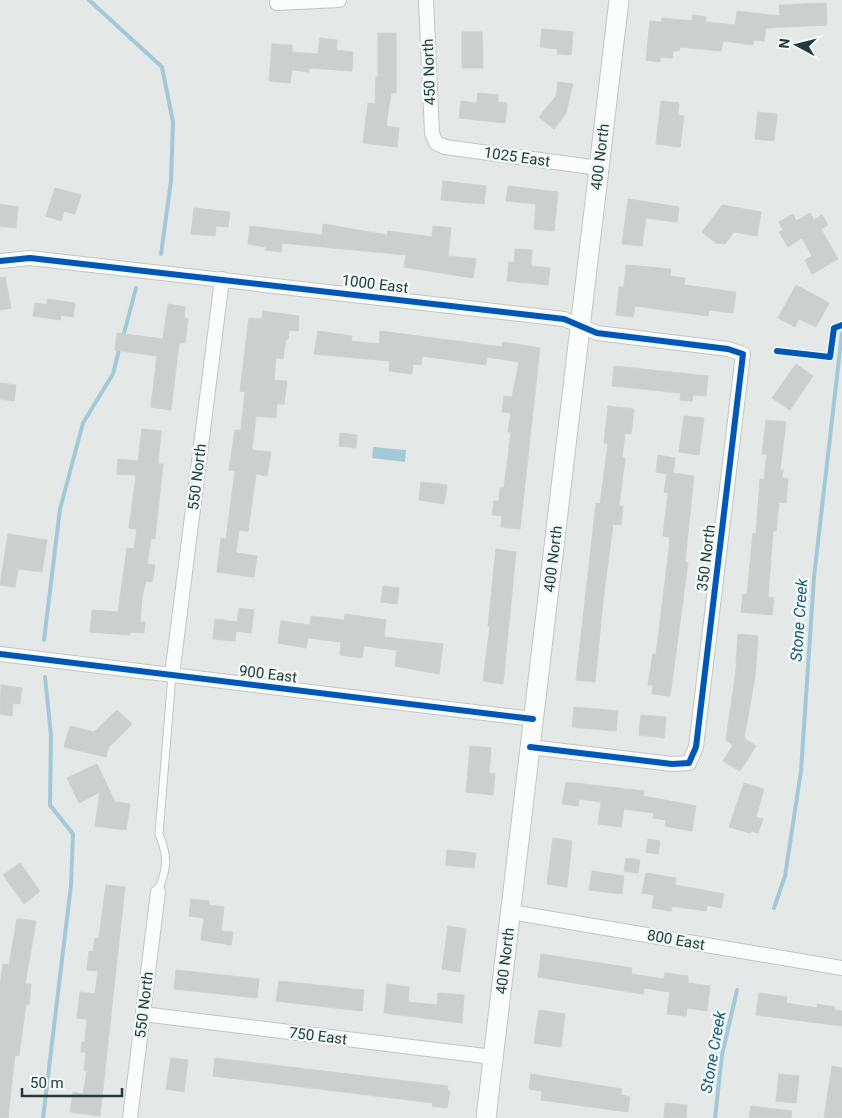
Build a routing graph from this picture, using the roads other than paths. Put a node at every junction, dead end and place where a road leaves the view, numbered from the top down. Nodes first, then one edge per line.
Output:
1 (339, 0) edge
2 (426, 0) edge
3 (618, 0) edge
4 (277, 3) dead end
5 (436, 143) joint
6 (599, 168) junction
7 (0, 261) edge
8 (222, 279) junction
9 (580, 326) junction
10 (743, 354) joint
11 (0, 654) edge
12 (172, 675) junction
13 (533, 719) junction
14 (530, 747) junction
15 (158, 892) joint
16 (511, 912) junction
17 (842, 968) edge
18 (143, 1014) junction
19 (493, 1057) junction
20 (130, 1118) edge
21 (486, 1118) edge

1 - 4 street
2 - 5 street, 450 North
3 - 6 main road, 400 North
5 - 6 street, 1025 East
6 - 9 main road, 400 North
7 - 8 street, 1000 East
8 - 9 street, 1000 East
8 - 12 street, 550 North
9 - 10 street, 1000 East
9 - 13 main road, 400 North
10 - 14 street, 350 North
11 - 12 street, 900 East
12 - 13 street, 900 East
12 - 15 lane
13 - 14 main road, 400 North
14 - 16 main road, 400 North
15 - 18 street, 550 North
16 - 17 street, 800 East
16 - 19 main road, 400 North
18 - 19 street, 750 East
18 - 20 street, 550 North
19 - 21 main road, 400 North

